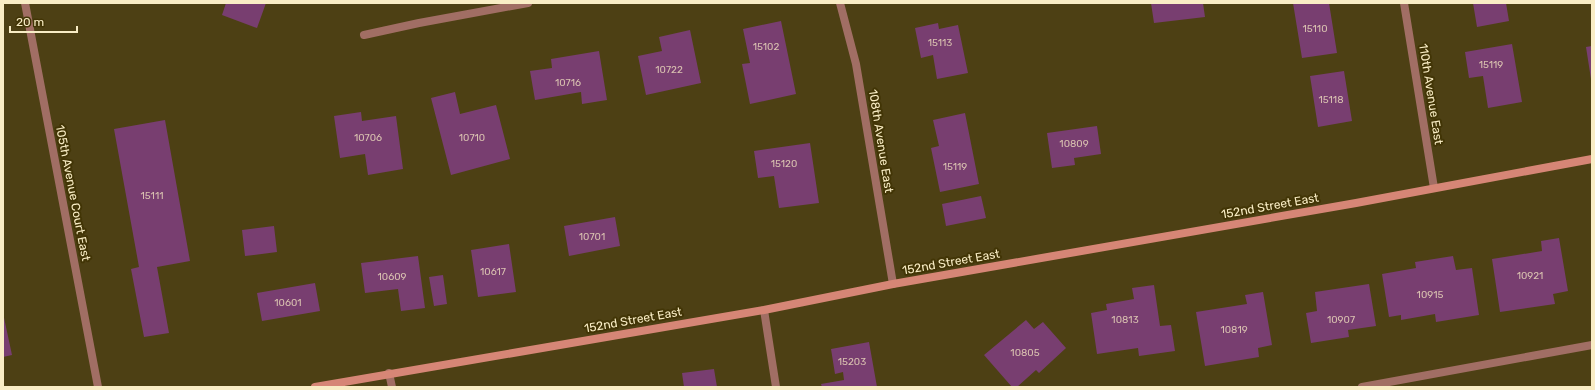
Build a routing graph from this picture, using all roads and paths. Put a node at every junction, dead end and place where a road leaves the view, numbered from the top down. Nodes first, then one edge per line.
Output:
1 (25, 3) edge
2 (528, 3) edge
3 (840, 3) edge
4 (1404, 3) edge
5 (364, 35) dead end
6 (1592, 159) edge
7 (1434, 188) junction
8 (893, 284) junction
9 (764, 310) junction
10 (1592, 345) edge
11 (389, 373) junction
12 (98, 387) edge
13 (315, 387) edge
14 (392, 387) edge
15 (776, 387) edge
16 (1362, 387) edge

1 - 12 street, 105th Avenue Court East
2 - 5 street
3 - 8 street, 108th Avenue East
4 - 7 street, 110th Avenue East
6 - 7 main road, 152nd Street East
7 - 8 main road, 152nd Street East
8 - 9 main road, 152nd Street East
9 - 11 main road, 152nd Street East
9 - 15 street
10 - 16 street
11 - 13 main road, 152nd Street East
11 - 14 street

